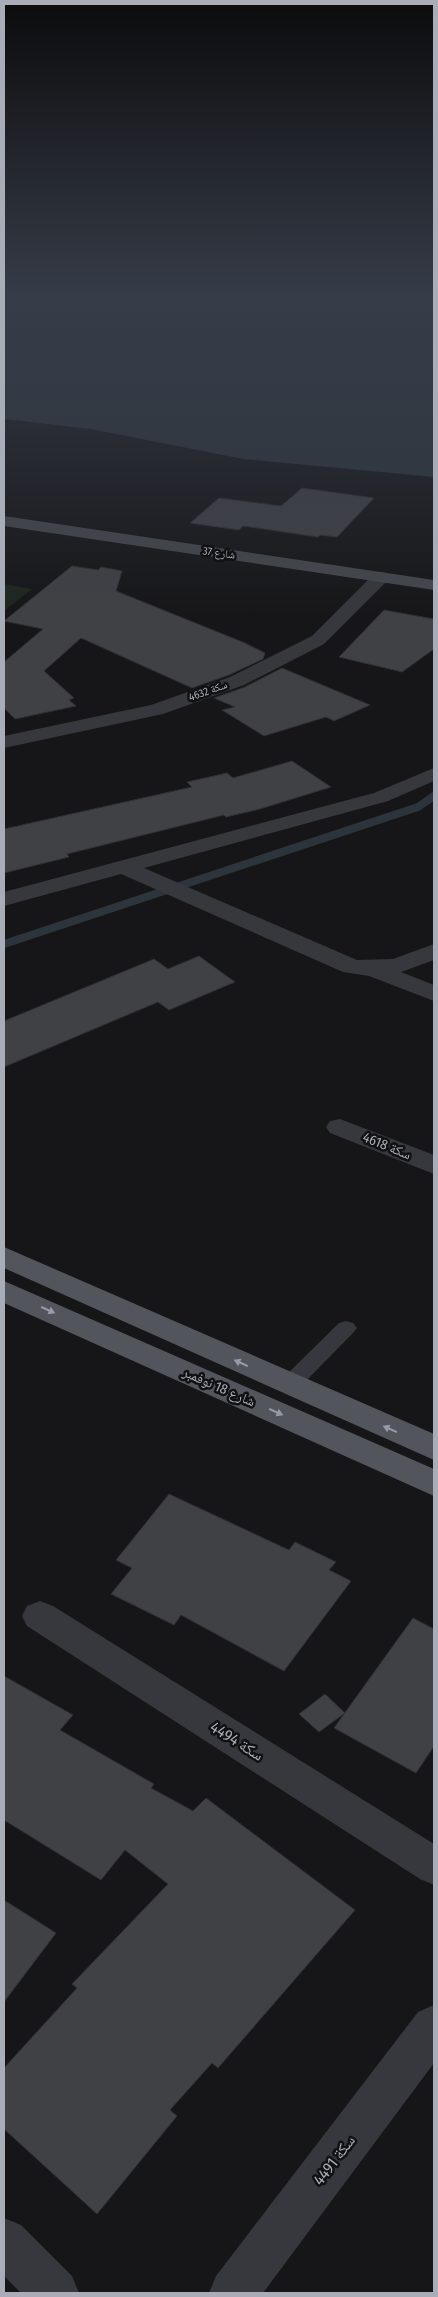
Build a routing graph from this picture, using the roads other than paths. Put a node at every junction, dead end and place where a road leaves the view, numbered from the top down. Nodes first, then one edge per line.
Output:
1 (4, 521) edge
2 (381, 577) junction
3 (434, 585) edge
4 (4, 742) edge
5 (434, 774) edge
6 (125, 868) junction
7 (4, 899) edge
8 (434, 951) edge
9 (376, 970) junction
10 (434, 994) edge
11 (340, 1127) dead end
12 (434, 1165) edge
13 (4, 1257) edge
14 (4, 1290) edge
15 (346, 1328) dead end
16 (290, 1384) junction
17 (430, 1440) edge
18 (434, 1483) edge
19 (40, 1616) dead end
20 (434, 1866) edge
21 (434, 2027) edge
22 (4, 2242) edge
23 (55, 2293) edge
24 (233, 2293) edge

1 - 2 street, شارع 37
2 - 3 street, شارع 37
2 - 4 street, سكة 4632
5 - 6 street
6 - 7 street
6 - 9 street
8 - 9 street
9 - 10 street
11 - 12 street, سكة 4618
16 -> 13 main road
14 -> 18 main road, شارع 18 نوفمبر
15 - 16 lane
17 -> 16 main road
19 - 20 street, سكة 4494
21 - 24 street, سكة 4491
22 - 23 street

